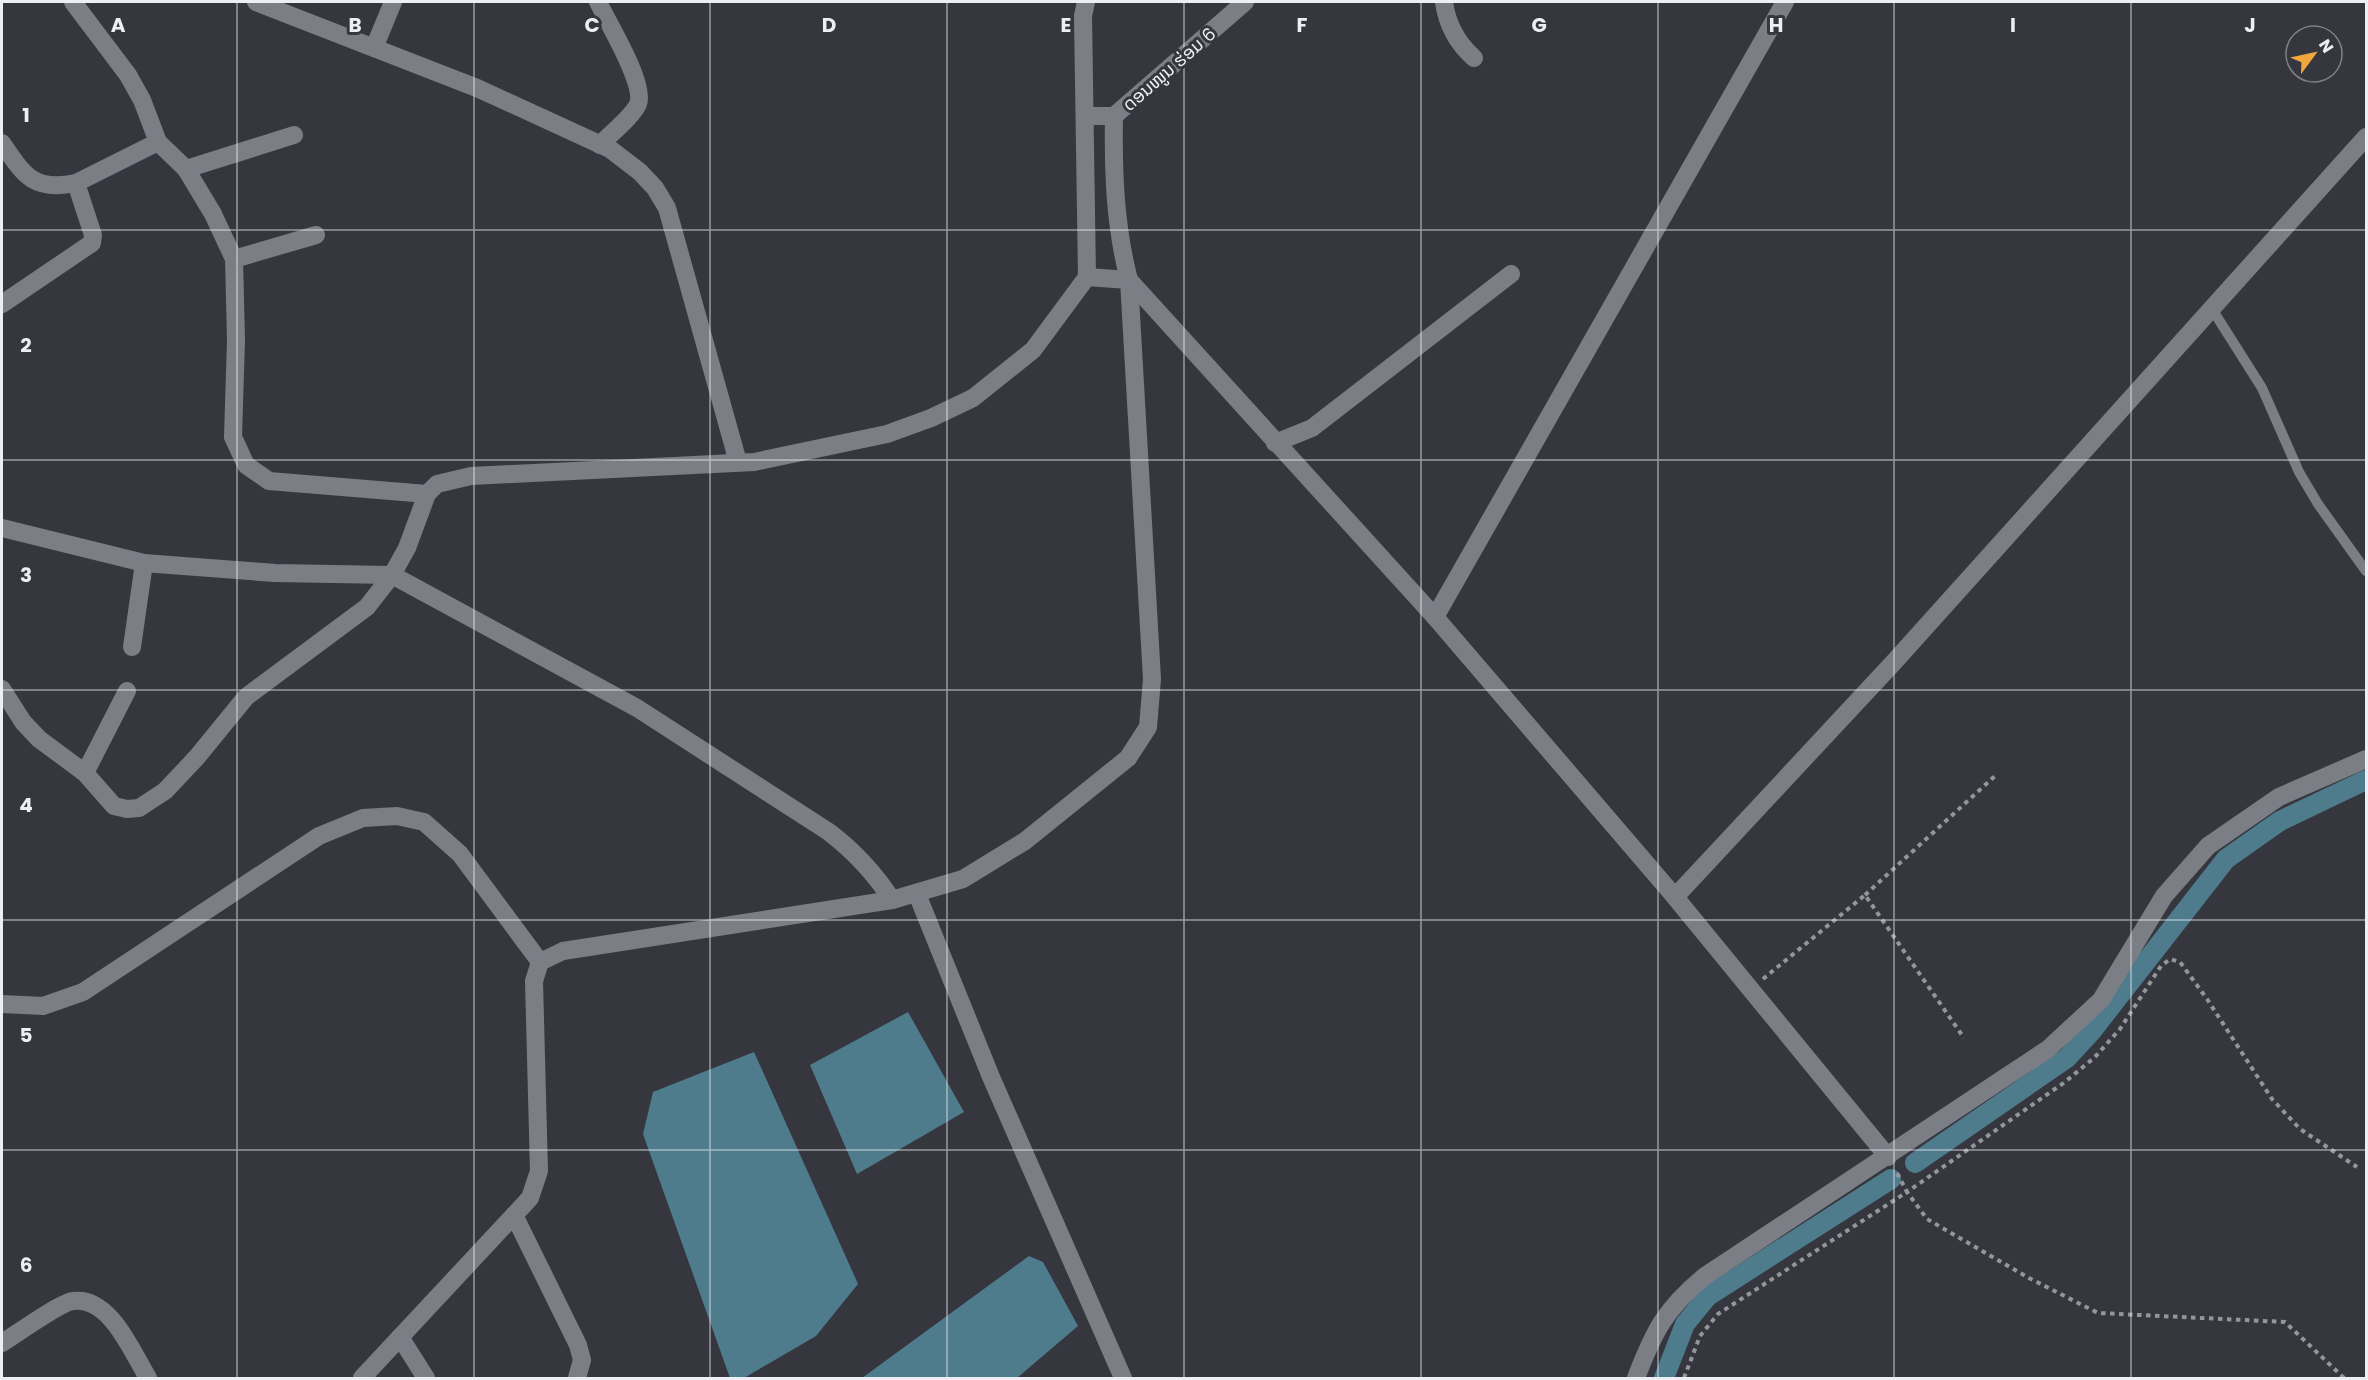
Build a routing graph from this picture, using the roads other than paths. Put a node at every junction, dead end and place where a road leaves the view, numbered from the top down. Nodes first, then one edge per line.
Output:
1 (73, 2) edge
2 (256, 2) edge
3 (393, 2) edge
4 (598, 2) edge
5 (1086, 2) edge
6 (1245, 2) edge
7 (1443, 2) edge
8 (1785, 2) edge
9 (374, 48) junction
10 (1474, 57) dead end
11 (1084, 116) junction
12 (1114, 116) junction
13 (294, 135) dead end
14 (2367, 137) edge
15 (158, 142) junction
16 (2, 143) edge
17 (600, 145) junction
18 (186, 169) junction
19 (76, 183) junction
20 (316, 235) dead end
21 (234, 259) junction
22 (1511, 274) dead end
23 (1087, 277) junction
24 (1129, 280) junction
25 (2, 304) edge
26 (2212, 309) junction
27 (1275, 443) junction
28 (738, 462) junction
29 (427, 494) junction
30 (2, 528) edge
31 (144, 563) junction
32 (2367, 572) edge
33 (392, 575) junction
34 (1435, 617) junction
35 (132, 646) dead end
36 (2, 689) edge
37 (127, 691) dead end
38 (2367, 759) edge
39 (85, 773) junction
40 (917, 894) junction
41 (1675, 897) junction
42 (892, 900) junction
43 (540, 962) junction
44 (2, 1004) edge
45 (1888, 1157) junction
46 (514, 1215) junction
47 (400, 1338) junction
48 (2, 1343) edge
49 (148, 1378) edge
50 (362, 1378) edge
51 (426, 1378) edge
52 (577, 1378) edge
53 (1124, 1378) edge
54 (1636, 1378) edge

1 - 15 street
2 - 9 street
3 - 9 street
4 - 17 street
5 - 11 street
6 - 12 street, ດອນໜູນ ຮ່ອມ 6
7 - 10 street
8 - 34 street
9 - 17 street
11 - 12 street, ດອນໜູນ ຮ່ອມ 6
11 - 23 street
12 - 24 street
13 - 18 street
14 - 26 street
15 - 18 street
15 - 19 street
16 - 19 street
17 - 28 street
18 - 21 street
19 - 25 street
20 - 21 street
21 - 29 street
22 - 27 street
23 - 24 street
23 - 28 street
24 - 27 street
24 - 40 street
26 - 32 lane
26 - 41 street
27 - 34 street
28 - 29 street
29 - 33 street
30 - 31 street
31 - 33 street
31 - 35 street
33 - 39 street
33 - 42 street
34 - 41 street
36 - 39 street
37 - 39 street
38 - 45 street
40 - 42 street
40 - 53 street
41 - 45 street
42 - 43 street
43 - 44 street
43 - 46 street
45 - 54 street
46 - 47 street
46 - 52 street
47 - 50 street
47 - 51 street
48 - 49 street

